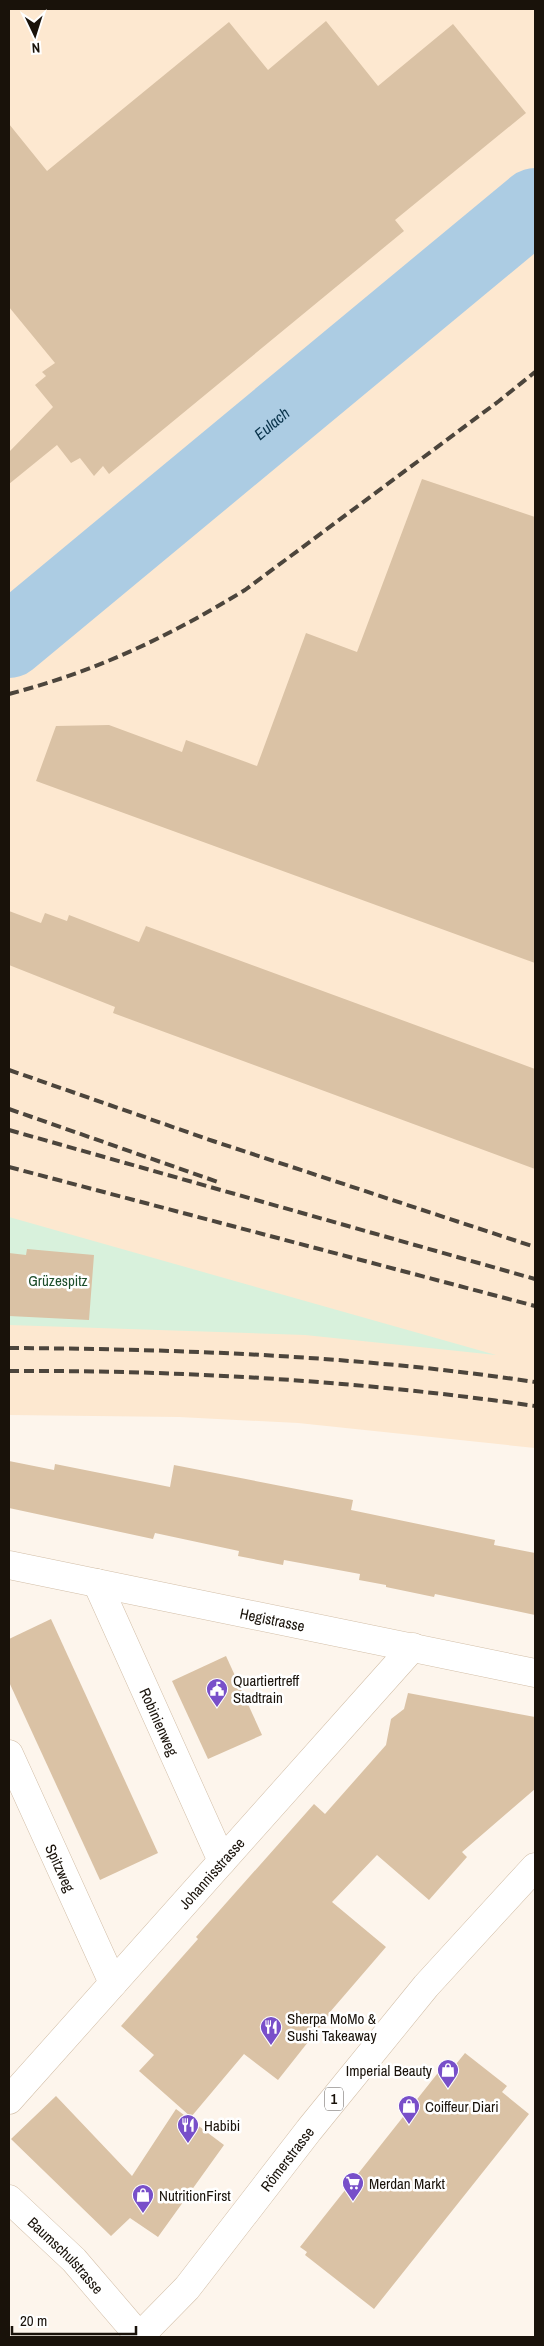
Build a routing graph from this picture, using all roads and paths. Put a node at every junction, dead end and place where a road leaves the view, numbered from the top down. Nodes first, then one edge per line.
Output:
1 (9, 1566) edge
2 (97, 1583) junction
3 (413, 1647) junction
4 (535, 1673) edge
5 (9, 1754) edge
6 (222, 1861) junction
7 (535, 1867) edge
8 (113, 1983) junction
9 (9, 2100) edge
10 (9, 2199) edge
11 (139, 2337) edge

1 - 2 street, Hegistrasse
2 - 3 street, Hegistrasse
2 - 6 street, Robinienweg
3 - 4 street, Hegistrasse
3 - 6 street, Johannisstrasse
5 - 8 street, Spitzweg
6 - 8 street, Johannisstrasse
7 - 11 street, Römerstrasse / 1
8 - 9 street, Johannisstrasse
10 - 11 street, Baumschulstrasse

